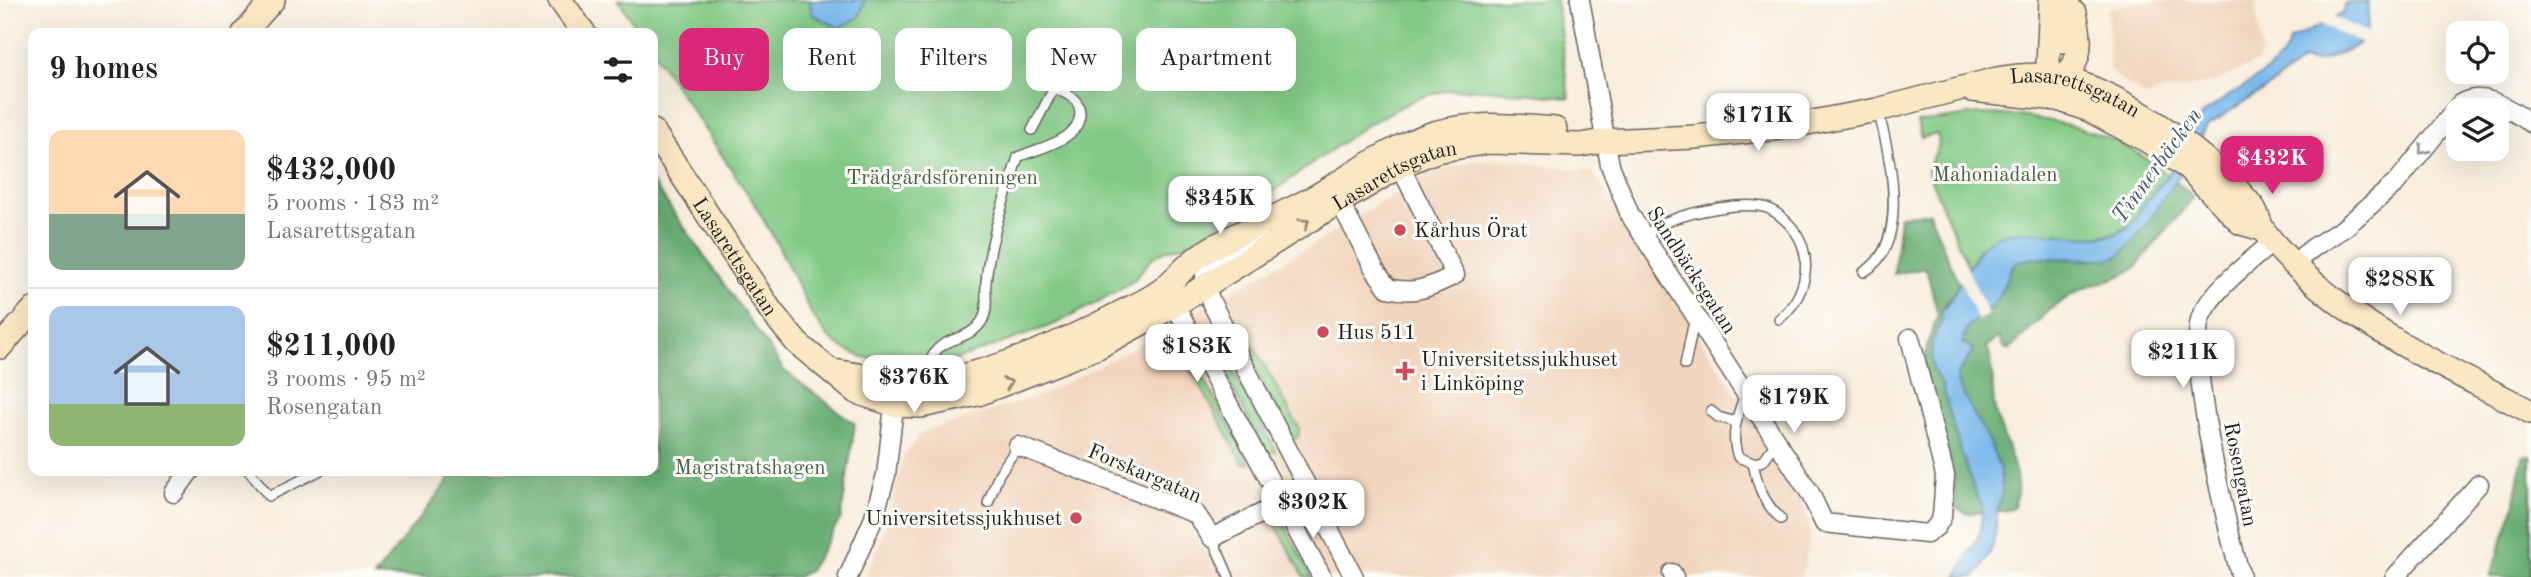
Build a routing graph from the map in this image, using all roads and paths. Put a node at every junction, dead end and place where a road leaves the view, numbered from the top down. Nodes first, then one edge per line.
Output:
1 (273, 0) edge
2 (1580, 0) edge
3 (2051, 0) edge
4 (2070, 0) edge
5 (563, 1) edge
6 (248, 28) edge
7 (581, 28) edge
8 (2057, 85) junction
9 (1877, 110) junction
10 (2531, 123) edge
11 (1032, 130) dead end
12 (658, 139) edge
13 (1605, 142) junction
14 (1400, 166) junction
15 (1336, 194) junction
16 (1290, 211) junction
17 (2268, 235) junction
18 (1644, 236) junction
19 (2294, 262) junction
20 (1864, 272) dead end
21 (1206, 286) junction
22 (1170, 296) junction
23 (1695, 315) junction
24 (28, 316) edge
25 (1779, 319) dead end
26 (1910, 338) dead end
27 (0, 347) edge
28 (1685, 365) dead end
29 (830, 371) junction
30 (897, 381) junction
31 (929, 381) junction
32 (1745, 395) junction
33 (895, 405) junction
34 (1711, 411) dead end
35 (2531, 412) edge
36 (1736, 422) junction
37 (1776, 443) junction
38 (1018, 446) joint
39 (1753, 463) junction
40 (186, 476) edge
41 (253, 476) edge
42 (309, 476) edge
43 (2479, 484) dead end
44 (174, 493) dead end
45 (988, 503) dead end
46 (1282, 503) junction
47 (1781, 519) dead end
48 (1212, 538) junction
49 (848, 577) edge
50 (1229, 577) edge
51 (1322, 577) edge
52 (1354, 577) edge
53 (2241, 577) edge
54 (2395, 577) edge

1 - 6 main road
2 - 13 street, Sandbäcksgatan
3 - 8 main road
4 - 8 main road
5 - 7 main road
8 - 9 main road, Lasarettsgatan
8 - 17 main road, Lasarettsgatan
9 - 13 main road, Lasarettsgatan
9 - 20 lane
10 -> 19 street
11 - 31 lane
12 - 29 main road, Lasarettsgatan
13 - 14 main road, Lasarettsgatan
13 - 15 main road, Lasarettsgatan
13 - 18 street, Sandbäcksgatan
14 - 15 main road, Lasarettsgatan
14 - 15 street
15 - 16 main road, Lasarettsgatan
21 -> 15 main road, Lasarettsgatan
16 - 21 street, Lasarettsgatan
16 - 22 main road, Lasarettsgatan
17 - 19 main road, Lasarettsgatan
17 - 53 street, Rosengatan
18 - 23 street, Sandbäcksgatan
18 - 25 lane
19 - 35 main road, Lasarettsgatan
21 - 22 main road, Lasarettsgatan
21 - 52 street
22 - 31 main road, Lasarettsgatan
33 -> 22 main road, Lasarettsgatan
22 - 46 street
23 - 28 lane
23 - 32 street, Sandbäcksgatan
24 - 27 main road
26 - 37 street, Sandbäcksgatan
29 - 30 main road, Lasarettsgatan
29 - 33 main road, Lasarettsgatan
30 - 31 main road, Lasarettsgatan
30 - 33 street
32 - 36 lane
32 - 37 street, Sandbäcksgatan
33 - 49 street
34 - 36 lane
36 - 39 lane
37 - 39 lane
38 - 45 lane
38 - 48 street, Forskargatan
39 - 47 lane
40 - 44 street
41 - 42 lane
43 - 54 street
46 - 48 street
46 - 51 street
48 - 50 lane

